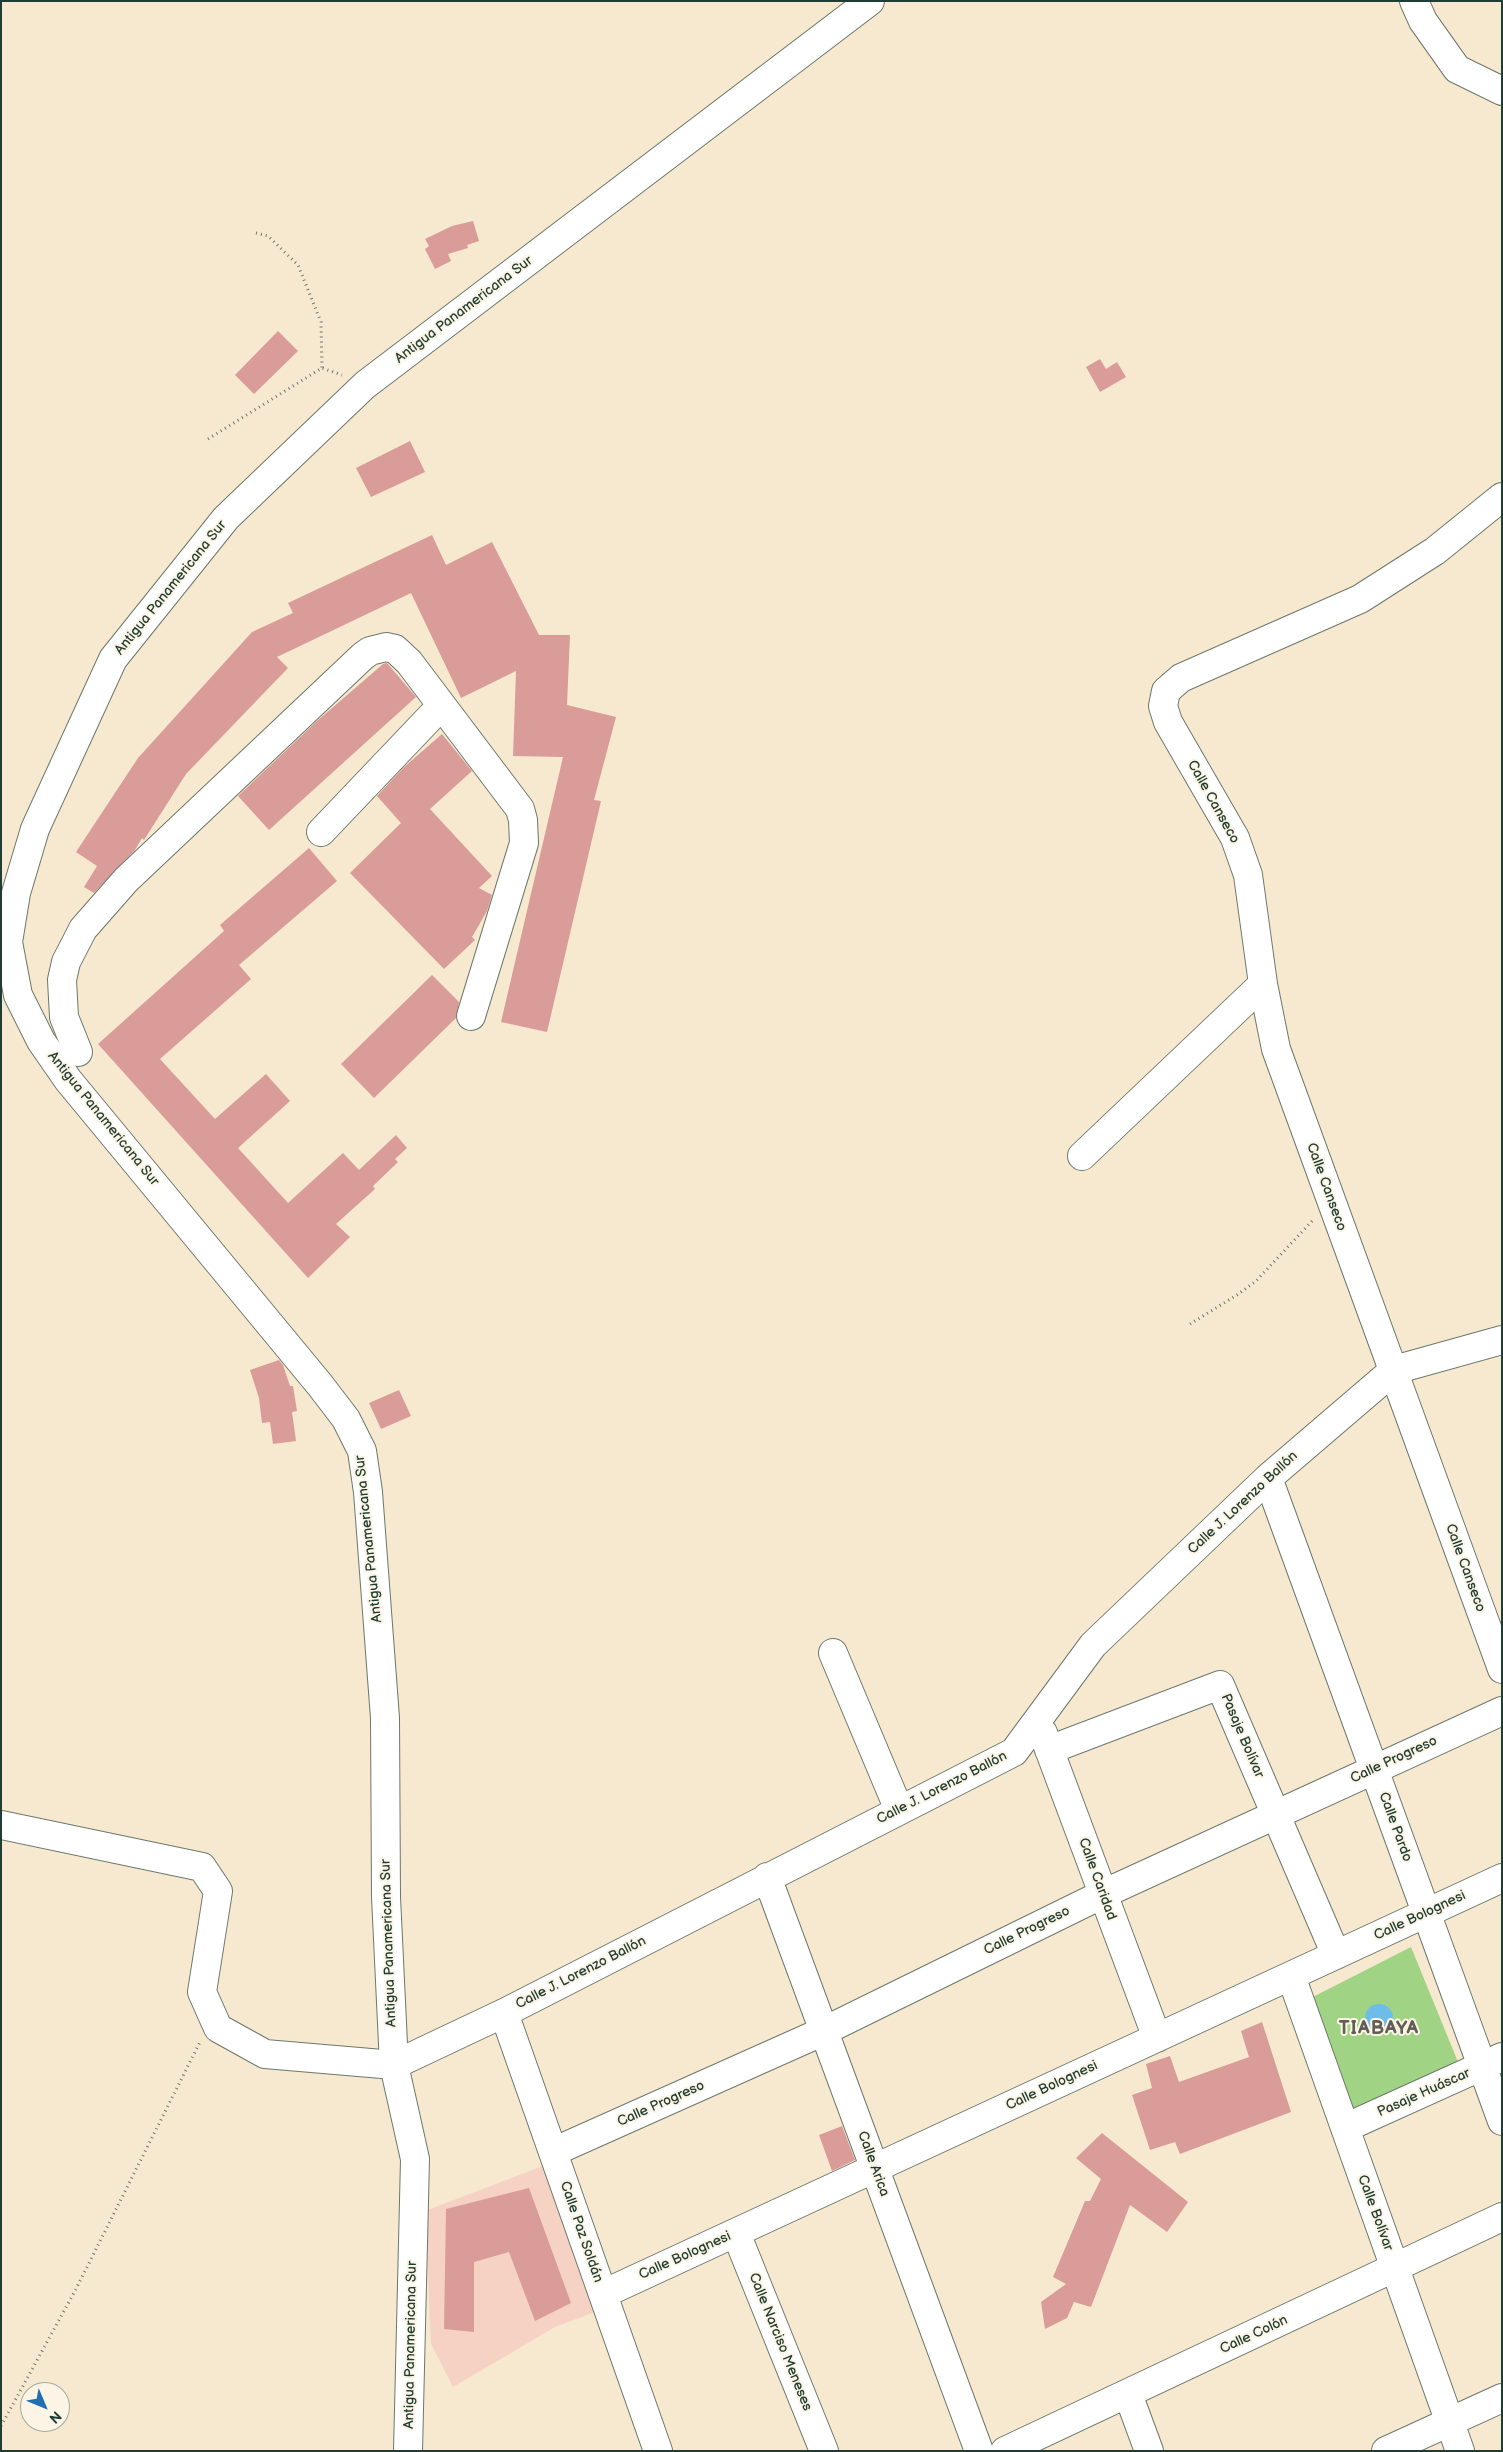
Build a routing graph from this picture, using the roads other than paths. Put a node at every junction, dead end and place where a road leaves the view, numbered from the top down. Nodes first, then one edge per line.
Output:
1 (870, 1) edge
2 (1414, 1) edge
3 (1502, 91) edge
4 (1502, 497) edge
5 (441, 706) junction
6 (321, 832) dead end
7 (1263, 984) junction
8 (471, 1016) dead end
9 (78, 1052) dead end
10 (1082, 1156) dead end
11 (1502, 1340) edge
12 (1394, 1370) junction
13 (1268, 1478) junction
14 (833, 1653) dead end
15 (1502, 1669) edge
16 (1502, 1711) edge
17 (1038, 1719) junction
18 (1049, 1750) junction
19 (1374, 1770) junction
20 (899, 1810) junction
21 (1276, 1815) junction
22 (1, 1824) edge
23 (767, 1877) junction
24 (1502, 1878) edge
25 (1103, 1894) junction
26 (1426, 1913) junction
27 (1336, 1955) junction
28 (1291, 1976) junction
29 (504, 2013) junction
30 (824, 2032) junction
31 (1157, 2038) junction
32 (1492, 2062) edge
33 (394, 2065) junction
34 (1502, 2121) edge
35 (1345, 2128) junction
36 (553, 2152) junction
37 (874, 2167) junction
38 (1502, 2217) edge
39 (736, 2233) junction
40 (1395, 2268) junction
41 (603, 2294) junction
42 (1128, 2394) junction
43 (1502, 2398) edge
44 (1449, 2422) junction
45 (408, 2451) edge
46 (658, 2451) edge
47 (824, 2451) edge
48 (979, 2451) edge
49 (1005, 2451) edge
50 (1149, 2451) edge
51 (1386, 2451) edge
52 (1460, 2451) edge

1 - 33 street, Antigua Panamericana Sur
2 - 3 street
4 - 7 street, Calle Canseco
5 - 6 street
5 - 8 street
5 - 9 street
7 - 10 street
7 - 12 street, Calle Canseco
11 - 12 street, Calle J. Lorenzo Ballón
12 - 13 street, Calle J. Lorenzo Ballón
12 - 15 street, Calle Canseco
13 - 17 street, Calle J. Lorenzo Ballón
13 - 19 street, Calle Pardo
14 - 20 street
16 - 19 street, Calle Progreso
17 - 18 street, Calle Caridad
17 - 20 street, Calle J. Lorenzo Ballón
18 - 21 street, Pasaje Bolívar
18 - 25 street, Calle Caridad
19 - 21 street, Calle Progreso
19 - 26 street, Calle Pardo
20 - 23 street, Calle J. Lorenzo Ballón
21 - 25 street, Calle Progreso
21 - 27 street, Pasaje Bolívar
22 - 33 street
23 - 29 street, Calle J. Lorenzo Ballón
23 - 30 street, Calle Arica
24 - 26 street, Calle Bolognesi
25 - 30 street, Calle Progreso
25 - 31 street, Calle Caridad
26 - 27 street, Calle Bolognesi
26 - 32 street, Calle Pardo
27 - 28 street, Calle Bolognesi
28 - 31 street, Calle Bolognesi
28 - 35 street, Calle Bolívar
29 - 33 street, Calle J. Lorenzo Ballón
29 - 36 street, Calle Paz Soldán
30 - 36 street, Calle Progreso
30 - 37 street, Calle Arica
31 - 37 street, Calle Bolognesi
32 - 34 street, Calle Pardo
32 - 35 street, Pasaje Huáscar
33 - 45 street, Antigua Panamericana Sur
35 - 40 street, Calle Bolívar
36 - 41 street, Calle Paz Soldán
37 - 39 street, Calle Bolognesi
37 - 48 street, Calle Arica
38 - 40 street, Calle Colón
39 - 41 street, Calle Bolognesi
39 - 47 street, Calle Narciso Meneses
40 - 42 street, Calle Colón
40 - 44 street, Calle Bolívar
41 - 46 street, Calle Paz Soldán
42 - 49 street, Calle Colón
42 - 50 street
43 - 44 street
44 - 51 street
44 - 52 street, Calle Bolívar

